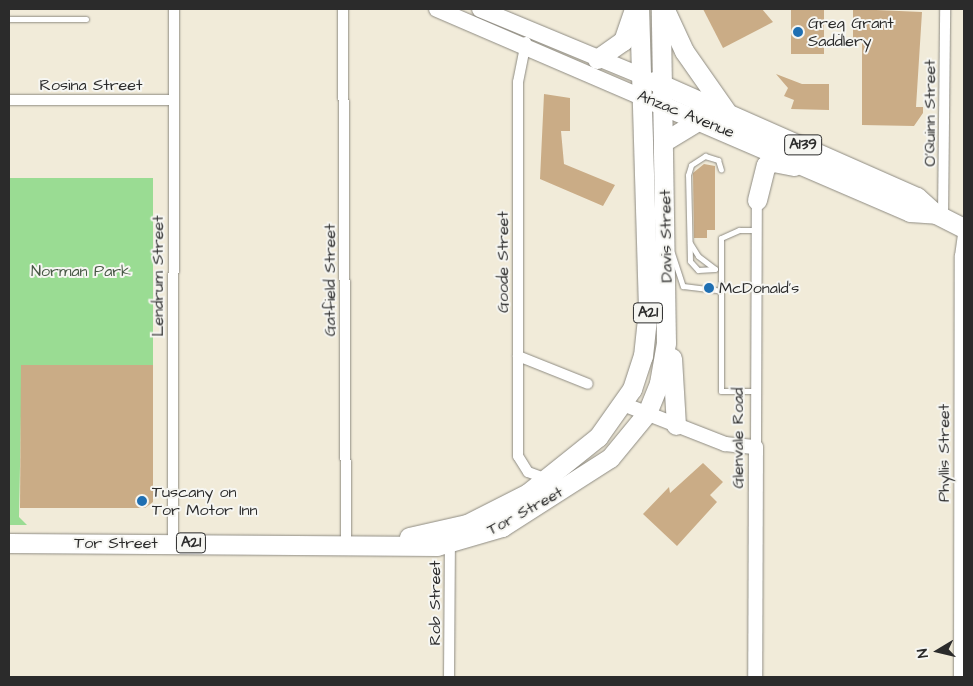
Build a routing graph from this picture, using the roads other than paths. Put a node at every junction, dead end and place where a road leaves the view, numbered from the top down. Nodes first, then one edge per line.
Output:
1 (174, 9) edge
2 (437, 9) edge
3 (480, 9) edge
4 (634, 9) edge
5 (639, 9) edge
6 (663, 9) edge
7 (945, 9) edge
8 (346, 11) edge
9 (9, 19) edge
10 (86, 20) dead end
11 (531, 30) junction
12 (525, 46) junction
13 (598, 59) junction
14 (644, 77) junction
15 (665, 85) junction
16 (644, 98) junction
17 (9, 100) edge
18 (173, 100) junction
19 (665, 105) junction
20 (726, 111) junction
21 (701, 119) junction
22 (665, 141) junction
23 (721, 170) dead end
24 (822, 172) junction
25 (757, 200) joint
26 (940, 216) junction
27 (964, 228) edge
28 (756, 230) junction
29 (666, 241) junction
30 (690, 241) junction
31 (718, 269) junction
32 (721, 291) junction
33 (666, 343) junction
34 (518, 356) junction
35 (588, 384) dead end
36 (756, 391) junction
37 (624, 404) junction
38 (647, 413) junction
39 (676, 425) junction
40 (756, 447) junction
41 (547, 480) junction
42 (450, 537) junction
43 (9, 543) edge
44 (172, 543) junction
45 (346, 543) junction
46 (449, 677) edge
47 (755, 677) edge
48 (959, 677) edge

1 - 18 street, Lendrum Street
2 - 12 main road, Anzac Avenue
3 - 11 main road, Anzac Avenue
4 - 13 highway
5 - 14 highway, A21
6 - 15 highway, A21
6 - 20 highway
7 - 26 street, O'Quinn Street
8 - 45 street, Gatfield Street
9 - 10 lane
11 - 12 street, Goode Street
11 - 13 main road, Anzac Avenue
12 - 16 main road, Anzac Avenue
12 - 34 street, Goode Street
13 - 14 main road, Anzac Avenue
14 - 15 highway, Anzac Avenue / A139
14 - 16 highway, A21
15 - 19 highway, Davis Street / A21
15 - 20 highway, Anzac Avenue / A139
16 - 19 highway, Anzac Avenue / A139
16 - 37 highway, Davis Street / A21
17 - 18 street, Rosina Street
18 - 44 street, Lendrum Street
19 - 21 highway, Anzac Avenue / A139
19 - 22 highway, Davis Street / A21
20 - 26 highway, Anzac Avenue / A139
21 - 22 highway
21 - 24 highway, Anzac Avenue / A139
22 - 29 highway, Davis Street / A21
23 - 30 lane
24 - 25 highway
24 - 26 highway, Anzac Avenue / A139
25 - 28 street, Glenvale Road
26 - 27 highway, Anzac Avenue / A139
27 - 48 street, Phyllis Street
28 - 31 lane
28 - 36 street, Glenvale Road
29 - 32 lane
29 - 33 highway, Davis Street / A21
30 - 31 lane
30 - 31 lane
31 - 32 lane
32 - 36 lane
33 - 38 highway, Davis Street / A21
33 - 39 highway
34 - 35 street
34 - 41 street, Goode Street
36 - 40 street, Glenvale Road
37 - 38 street
37 - 41 highway, Tor Street / A21
38 - 39 street
38 - 42 highway, Tor Street / A21
39 - 40 street
40 - 47 street, Glenvale Road
41 - 42 highway, Tor Street / A21
42 - 45 highway, Tor Street / A21
42 - 46 street, Rob Street
43 - 44 highway, Tor Street / A21
44 - 45 highway, Tor Street / A21

